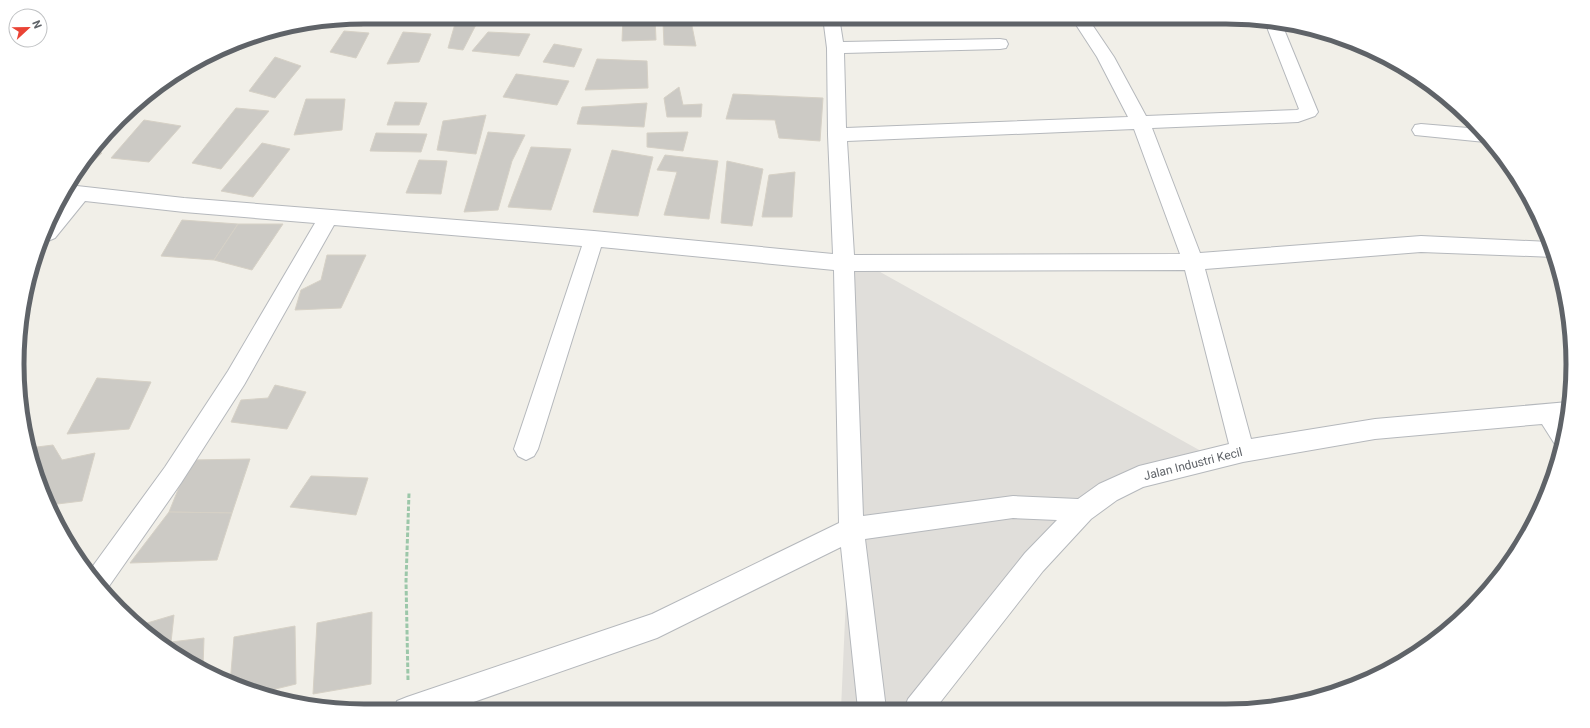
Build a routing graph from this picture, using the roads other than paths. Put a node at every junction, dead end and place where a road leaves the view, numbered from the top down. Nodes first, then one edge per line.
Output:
1 (832, 24) edge
2 (1084, 24) edge
3 (1275, 28) edge
4 (1000, 44) dead end
5 (835, 48) junction
6 (1141, 124) junction
7 (1421, 130) dead end
8 (837, 135) junction
9 (1477, 135) edge
10 (71, 194) edge
11 (58, 215) edge
12 (329, 216) junction
13 (594, 239) junction
14 (1546, 250) edge
15 (1193, 262) junction
16 (844, 263) junction
17 (1558, 413) edge
18 (1560, 423) edge
19 (526, 449) dead end
20 (1243, 451) junction
21 (1082, 511) junction
22 (851, 529) junction
23 (100, 578) edge
24 (429, 704) edge
25 (871, 704) edge
26 (922, 704) edge

1 - 5 street
2 - 6 street
3 - 6 street
4 - 5 street
5 - 8 street
6 - 8 street
6 - 15 street
7 - 9 street
8 - 16 street
10 - 11 street
10 - 12 street
12 - 13 street
12 - 23 street
13 - 16 street
13 - 19 street
14 - 15 street
15 - 16 street
15 - 20 street
16 - 22 street
17 - 18 street
17 - 20 street, Jalan Industri Kecil
20 - 21 street, Jalan Industri Kecil
21 - 22 street
21 - 26 street, Jalan Industri Kecil
22 - 24 street
22 - 25 street

